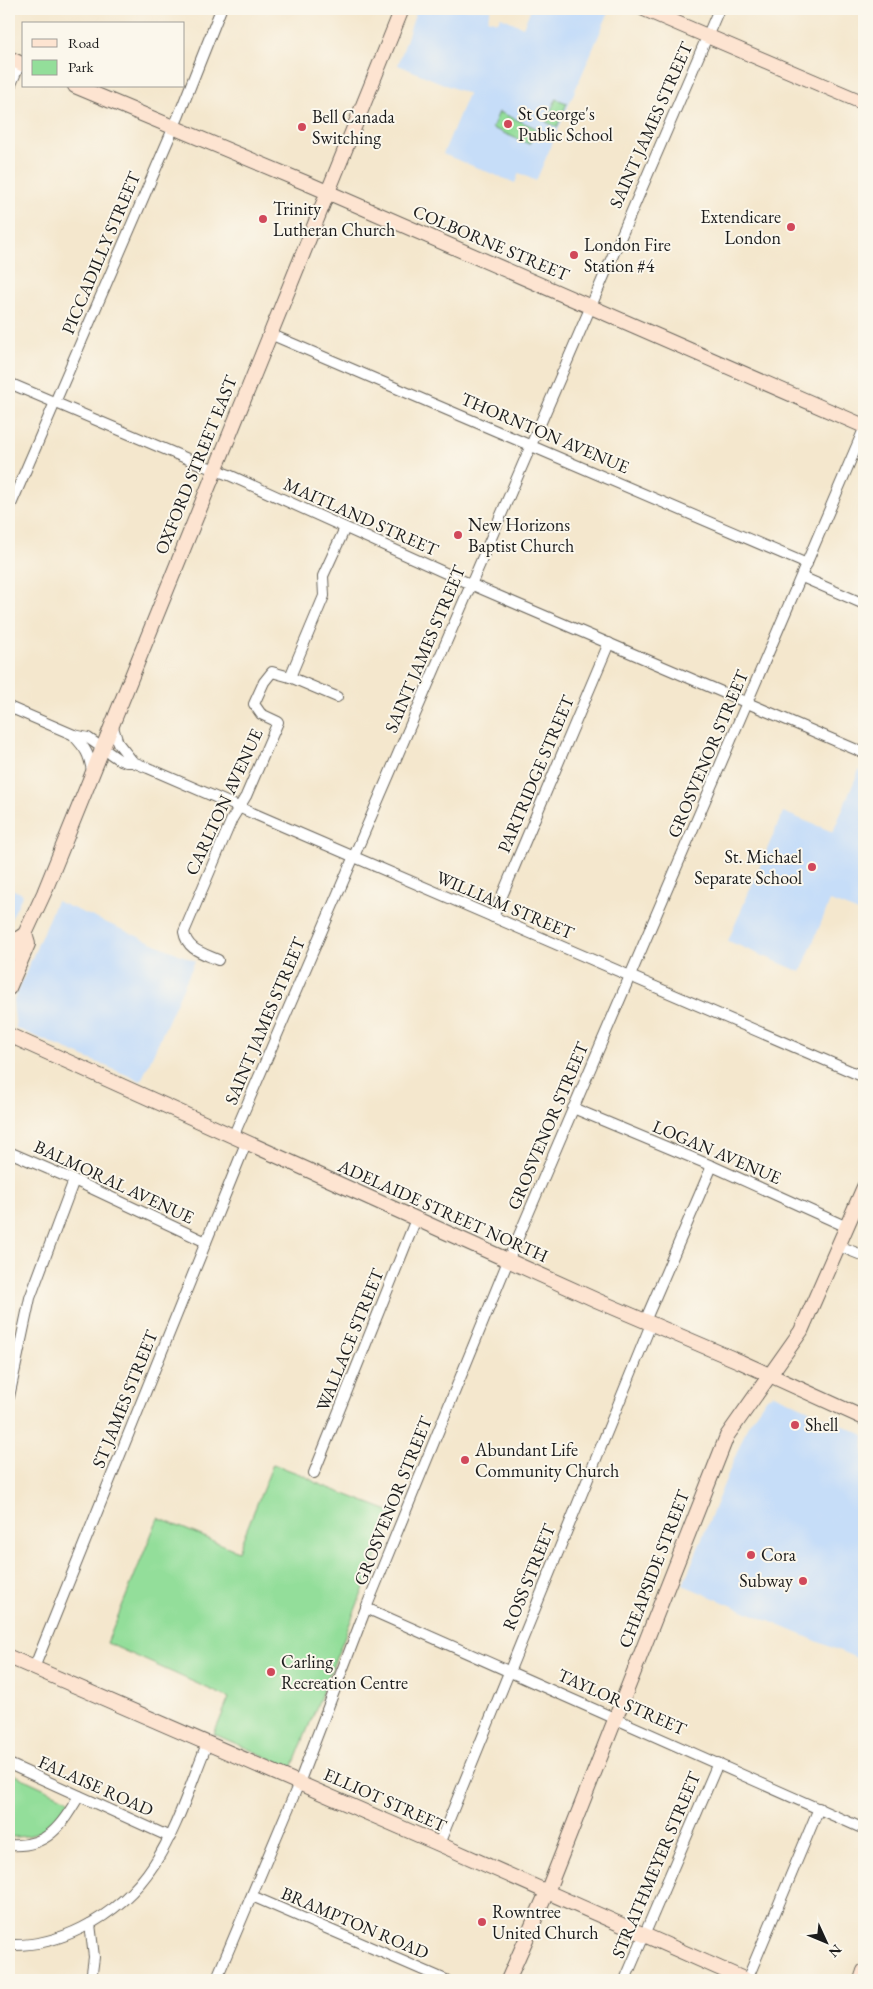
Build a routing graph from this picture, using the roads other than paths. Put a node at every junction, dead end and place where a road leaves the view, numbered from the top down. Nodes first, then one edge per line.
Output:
1 (221, 9) edge
2 (402, 9) edge
3 (644, 9) edge
4 (719, 9) edge
5 (707, 36) junction
6 (18, 62) edge
7 (80, 88) edge
8 (9, 89) edge
9 (864, 103) edge
10 (173, 128) junction
11 (327, 193) junction
12 (590, 306) junction
13 (270, 334) junction
14 (9, 383) edge
15 (55, 402) junction
16 (864, 428) edge
17 (531, 445) junction
18 (215, 470) junction
19 (9, 509) edge
20 (345, 528) junction
21 (807, 564) junction
22 (802, 576) junction
23 (471, 584) junction
24 (864, 604) edge
25 (609, 643) junction
26 (290, 677) junction
27 (337, 697) dead end
28 (748, 702) junction
29 (9, 707) edge
30 (112, 724) junction
31 (74, 735) junction
32 (102, 748) junction
33 (864, 753) edge
34 (133, 762) junction
35 (92, 771) junction
36 (239, 808) junction
37 (353, 857) junction
38 (493, 917) junction
39 (25, 934) junction
40 (9, 955) edge
41 (218, 960) dead end
42 (630, 976) junction
43 (9, 988) edge
44 (9, 1036) edge
45 (864, 1077) edge
46 (573, 1108) junction
47 (240, 1140) junction
48 (9, 1152) edge
49 (712, 1166) junction
50 (74, 1180) junction
51 (864, 1187) edge
52 (416, 1220) junction
53 (847, 1227) junction
54 (206, 1242) junction
55 (839, 1246) junction
56 (864, 1256) edge
57 (508, 1260) junction
58 (648, 1322) junction
59 (770, 1374) junction
60 (9, 1397) edge
61 (864, 1418) edge
62 (314, 1473) dead end
63 (366, 1608) junction
64 (9, 1657) edge
65 (34, 1668) junction
66 (509, 1670) junction
67 (616, 1718) junction
68 (207, 1744) junction
69 (718, 1763) junction
70 (9, 1764) edge
71 (299, 1783) junction
72 (79, 1796) junction
73 (819, 1808) junction
74 (864, 1829) edge
75 (170, 1837) junction
76 (439, 1844) junction
77 (9, 1845) edge
78 (547, 1892) junction
79 (252, 1896) junction
80 (90, 1924) junction
81 (644, 1936) junction
82 (9, 1945) edge
83 (864, 1971) edge
84 (91, 1980) edge
85 (216, 1980) edge
86 (446, 1980) edge
87 (508, 1980) edge
88 (625, 1980) edge
89 (746, 1980) edge
90 (861, 1980) edge

1 - 10 street, PICCADILLY STREET
2 - 11 street, OXFORD STREET EAST
3 - 5 street
4 - 5 street, SAINT JAMES STREET
5 - 9 street
5 - 12 street, SAINT JAMES STREET
6 - 8 street
7 - 10 street, COLBORNE STREET
10 - 11 street, COLBORNE STREET
10 - 15 street, PICCADILLY STREET
11 - 12 street, COLBORNE STREET
11 - 13 street, OXFORD STREET EAST
12 - 16 street, COLBORNE STREET
12 - 17 street, SAINT JAMES STREET
13 - 17 street, THORNTON AVENUE
13 - 18 street, OXFORD STREET EAST
14 - 15 street, MAITLAND STREET
15 - 18 street, MAITLAND STREET
15 - 19 street, PICCADILLY STREET
16 - 21 street, GROSVENOR STREET
17 - 21 street, THORNTON AVENUE
17 - 23 street, SAINT JAMES STREET
18 - 20 street, MAITLAND STREET
18 - 30 street, OXFORD STREET EAST
20 - 23 street, MAITLAND STREET
20 - 26 street
21 - 22 street, GROSVENOR STREET
22 - 24 street
22 - 28 street, GROSVENOR STREET
23 - 25 street, MAITLAND STREET
23 - 37 street, SAINT JAMES STREET
25 - 28 street, MAITLAND STREET
25 - 38 street, PARTRIDGE STREET
26 - 27 street, CARLTON AVENUE
26 - 36 street, CARLTON AVENUE
28 - 33 street, MAITLAND STREET
28 - 42 street, GROSVENOR STREET
29 - 31 street, WILLIAM STREET
30 - 32 street, OXFORD STREET EAST
30 - 34 street, WILLIAM STREET
31 - 32 street, WILLIAM STREET
31 - 35 street
32 - 34 street, WILLIAM STREET
32 - 35 street, OXFORD STREET EAST
34 - 36 street, WILLIAM STREET
35 - 39 street, OXFORD STREET EAST
36 - 37 street, WILLIAM STREET
36 - 41 street, CARLTON AVENUE
37 - 38 street, WILLIAM STREET
37 - 47 street, SAINT JAMES STREET
38 - 42 street, WILLIAM STREET
39 - 40 street, OXFORD STREET EAST
39 - 43 street, OXFORD STREET EAST
42 - 45 street, WILLIAM STREET
42 - 46 street, GROSVENOR STREET
44 - 47 street, ADELAIDE STREET NORTH
46 - 49 street, LOGAN AVENUE
46 - 57 street, GROSVENOR STREET
47 - 52 street, ADELAIDE STREET NORTH
47 - 54 street, ST JAMES STREET
48 - 50 street, BALMORAL AVENUE
49 - 53 street, LOGAN AVENUE
49 - 58 street, ROSS STREET
50 - 54 street, BALMORAL AVENUE
50 - 60 street
51 - 53 street, CHEAPSIDE STREET
52 - 57 street, ADELAIDE STREET NORTH
52 - 62 street, WALLACE STREET
53 - 55 street, CHEAPSIDE STREET
54 - 65 street, ST JAMES STREET
55 - 56 street
55 - 59 street, CHEAPSIDE STREET
57 - 58 street, ADELAIDE STREET NORTH
57 - 63 street, GROSVENOR STREET
58 - 59 street, ADELAIDE STREET NORTH
58 - 66 street, ROSS STREET
59 - 61 street, ADELAIDE STREET NORTH
59 - 67 street, CHEAPSIDE STREET
63 - 66 street, TAYLOR STREET
63 - 71 street, GROSVENOR STREET
64 - 65 street, ELLIOT STREET
65 - 68 street, ELLIOT STREET
66 - 67 street, TAYLOR STREET
66 - 76 street, ROSS STREET
67 - 69 street, TAYLOR STREET
67 - 78 street, CHEAPSIDE STREET
68 - 71 street, ELLIOT STREET
68 - 75 street
69 - 73 street, TAYLOR STREET
69 - 81 street, STRATHMEYER STREET
70 - 72 street, FALAISE ROAD
71 - 76 street, ELLIOT STREET
71 - 79 street, GROSVENOR STREET
72 - 75 street, FALAISE ROAD
72 - 77 street
73 - 74 street, TAYLOR STREET
73 - 89 street
75 - 80 street
76 - 78 street, ELLIOT STREET
78 - 81 street, ELLIOT STREET
78 - 87 street, CHEAPSIDE STREET
79 - 85 street, GROSVENOR STREET
79 - 86 street, BRAMPTON ROAD
80 - 82 street
80 - 84 street
81 - 88 street, STRATHMEYER STREET
81 - 89 street, ELLIOT STREET
83 - 90 street

